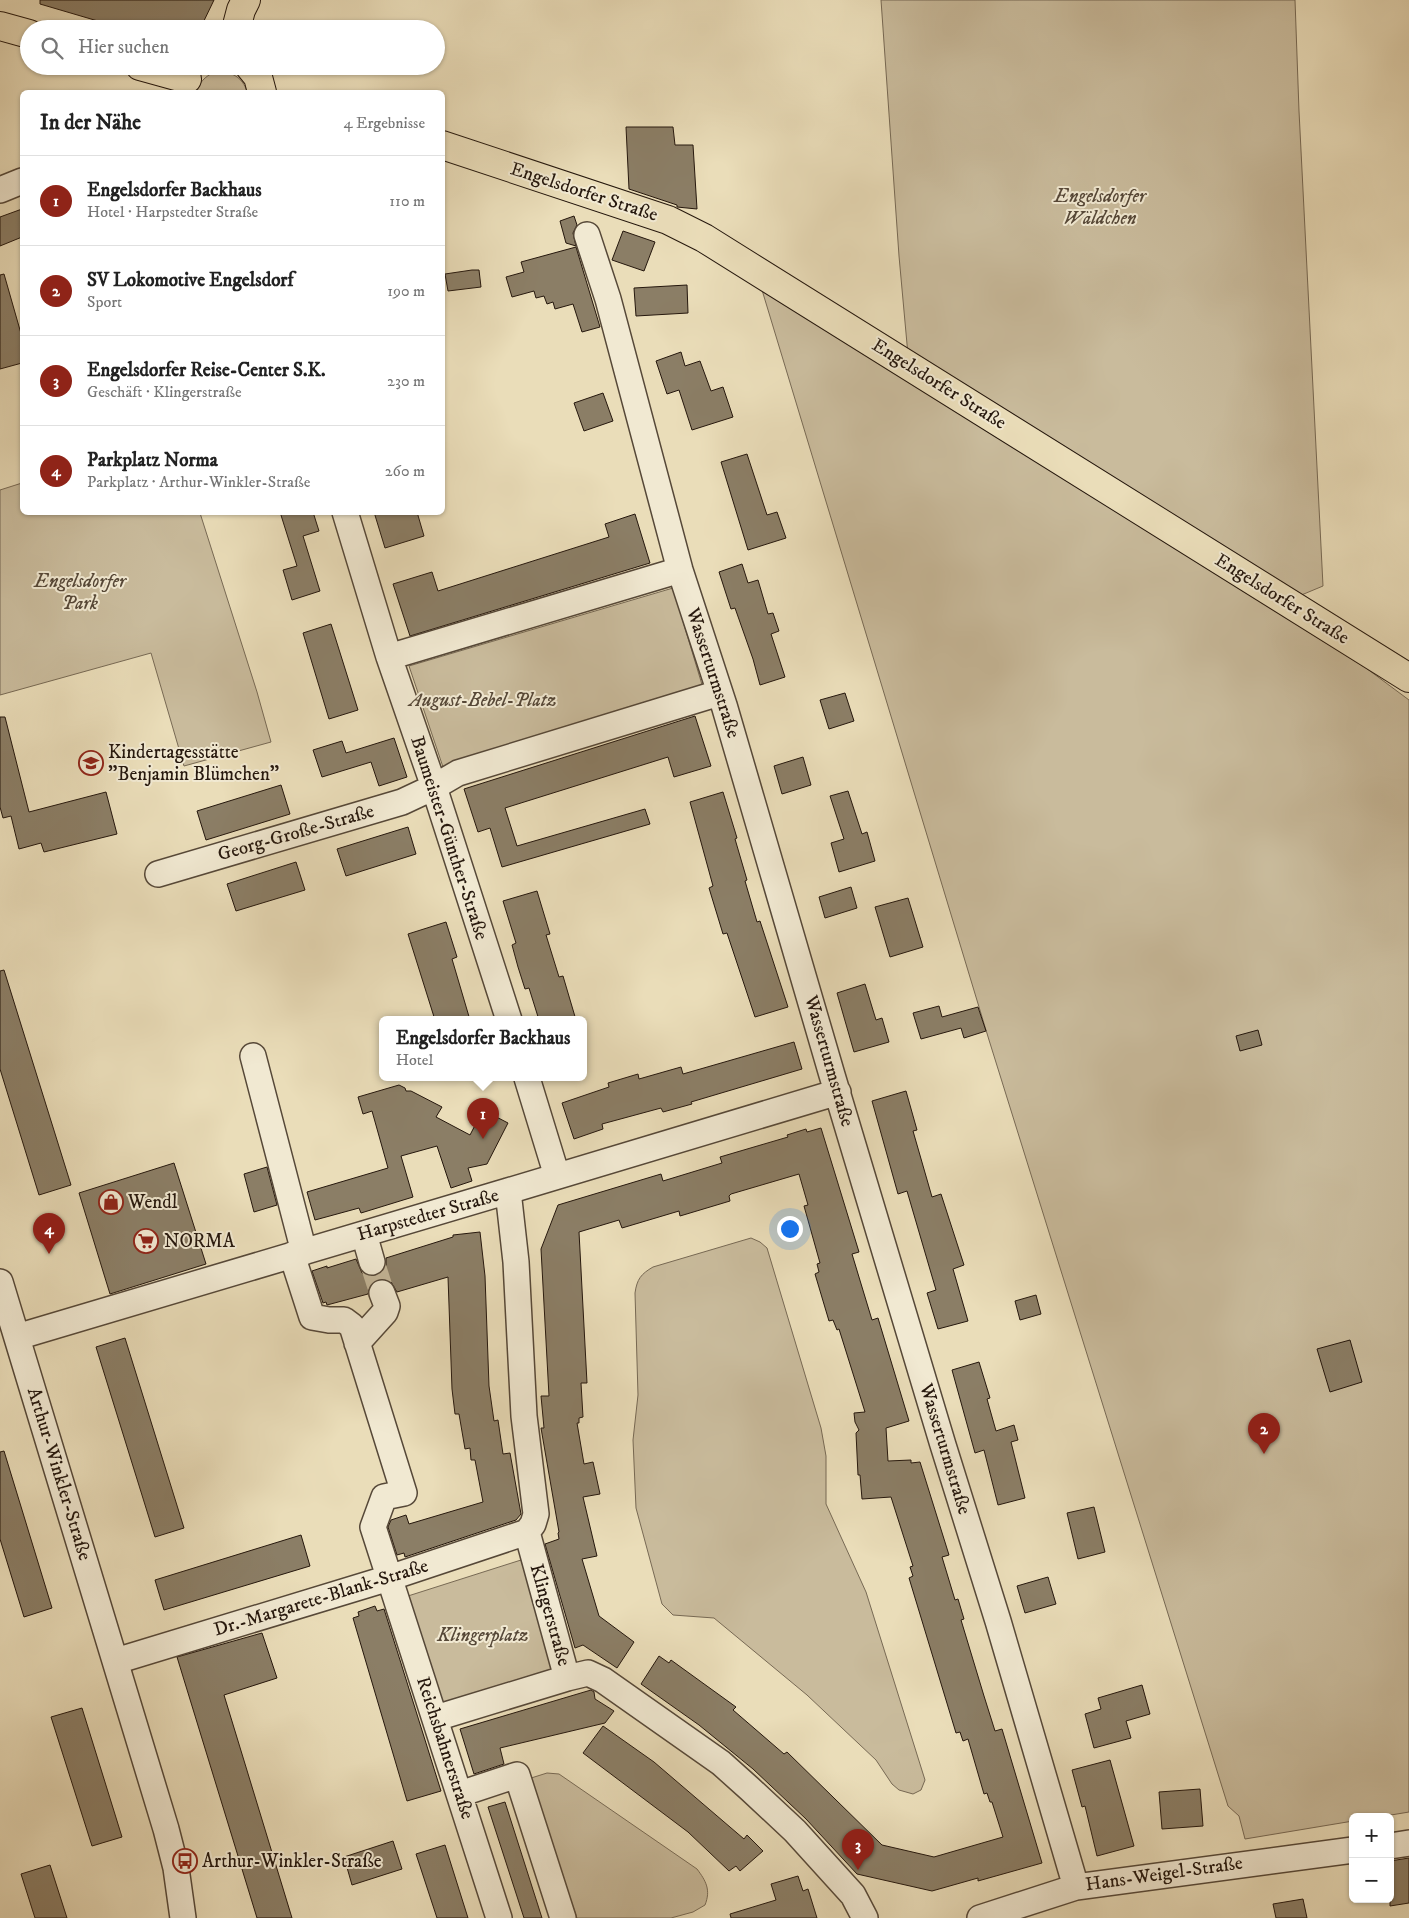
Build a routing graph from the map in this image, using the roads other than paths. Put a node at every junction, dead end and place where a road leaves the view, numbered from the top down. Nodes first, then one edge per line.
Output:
1 (246, 0) edge
2 (238, 20) edge
3 (0, 26) edge
4 (20, 32) edge
5 (174, 75) edge
6 (256, 75) edge
7 (189, 79) edge
8 (261, 90) edge
9 (445, 146) edge
10 (20, 182) edge
11 (0, 190) edge
12 (587, 235) dead end
13 (347, 515) edge
14 (680, 570) junction
15 (389, 657) junction
16 (1409, 678) edge
17 (719, 693) junction
18 (434, 787) junction
19 (158, 874) dead end
20 (508, 1016) edge
21 (253, 1056) dead end
22 (528, 1081) edge
23 (838, 1092) junction
24 (558, 1176) junction
25 (508, 1191) junction
26 (364, 1234) junction
27 (298, 1253) junction
28 (372, 1262) tunnel mouth
29 (0, 1282) edge
30 (382, 1293) tunnel mouth
31 (357, 1343) junction
32 (13, 1348) edge
33 (527, 1532) junction
34 (389, 1578) junction
35 (116, 1661) junction
36 (567, 1678) junction
37 (436, 1718) junction
38 (460, 1794) junction
39 (1409, 1843) edge
40 (1394, 1845) edge
41 (1349, 1851) edge
42 (176, 1868) junction
43 (1076, 1886) junction
44 (183, 1918) edge
45 (195, 1918) edge
46 (499, 1918) edge
47 (563, 1918) edge
48 (865, 1918) edge
49 (980, 1918) edge

1 - 2 main road
3 - 4 main road
5 - 7 main road
6 - 8 main road
9 - 16 main road, Engelsdorfer Straße
10 - 11 street
12 - 14 street, Wasserturmstraße
13 - 15 street, Baumeister-Günther-Straße
14 - 15 street
14 - 17 street, Wasserturmstraße
15 - 18 street, Baumeister-Günther-Straße
17 - 18 street
17 - 23 street, Wasserturmstraße
18 - 19 street, Georg-Große-Straße
18 - 20 street, Baumeister-Günther-Straße
21 - 27 street
22 - 24 street
23 - 24 street, Harpstedter Straße
23 - 43 street, Wasserturmstraße
24 - 25 street, Harpstedter Straße
25 - 26 street, Harpstedter Straße
25 - 33 street
26 - 27 street, Harpstedter Straße
26 - 28 street
27 - 31 street
27 - 32 street, Harpstedter Straße
29 - 32 street, Arthur-Winkler-Straße
30 - 31 street
31 - 34 street, Reichsbahnerstraße
32 - 35 street, Arthur-Winkler-Straße
33 - 34 street, Dr.-Margarete-Blank-Straße
33 - 36 street, Klingerstraße
34 - 35 street, Dr.-Margarete-Blank-Straße
34 - 37 street, Reichsbahnerstraße
35 - 42 street, Arthur-Winkler-Straße
36 - 37 street
36 - 48 street, Klingerstraße
37 - 38 street, Reichsbahnerstraße
38 - 46 street, Reichsbahnerstraße
38 - 47 street
39 - 40 street
41 - 43 street, Hans-Weigel-Straße
42 - 44 street, Arthur-Winkler-Straße
42 - 45 street, Arthur-Winkler-Straße
43 - 49 street, Hans-Weigel-Straße

